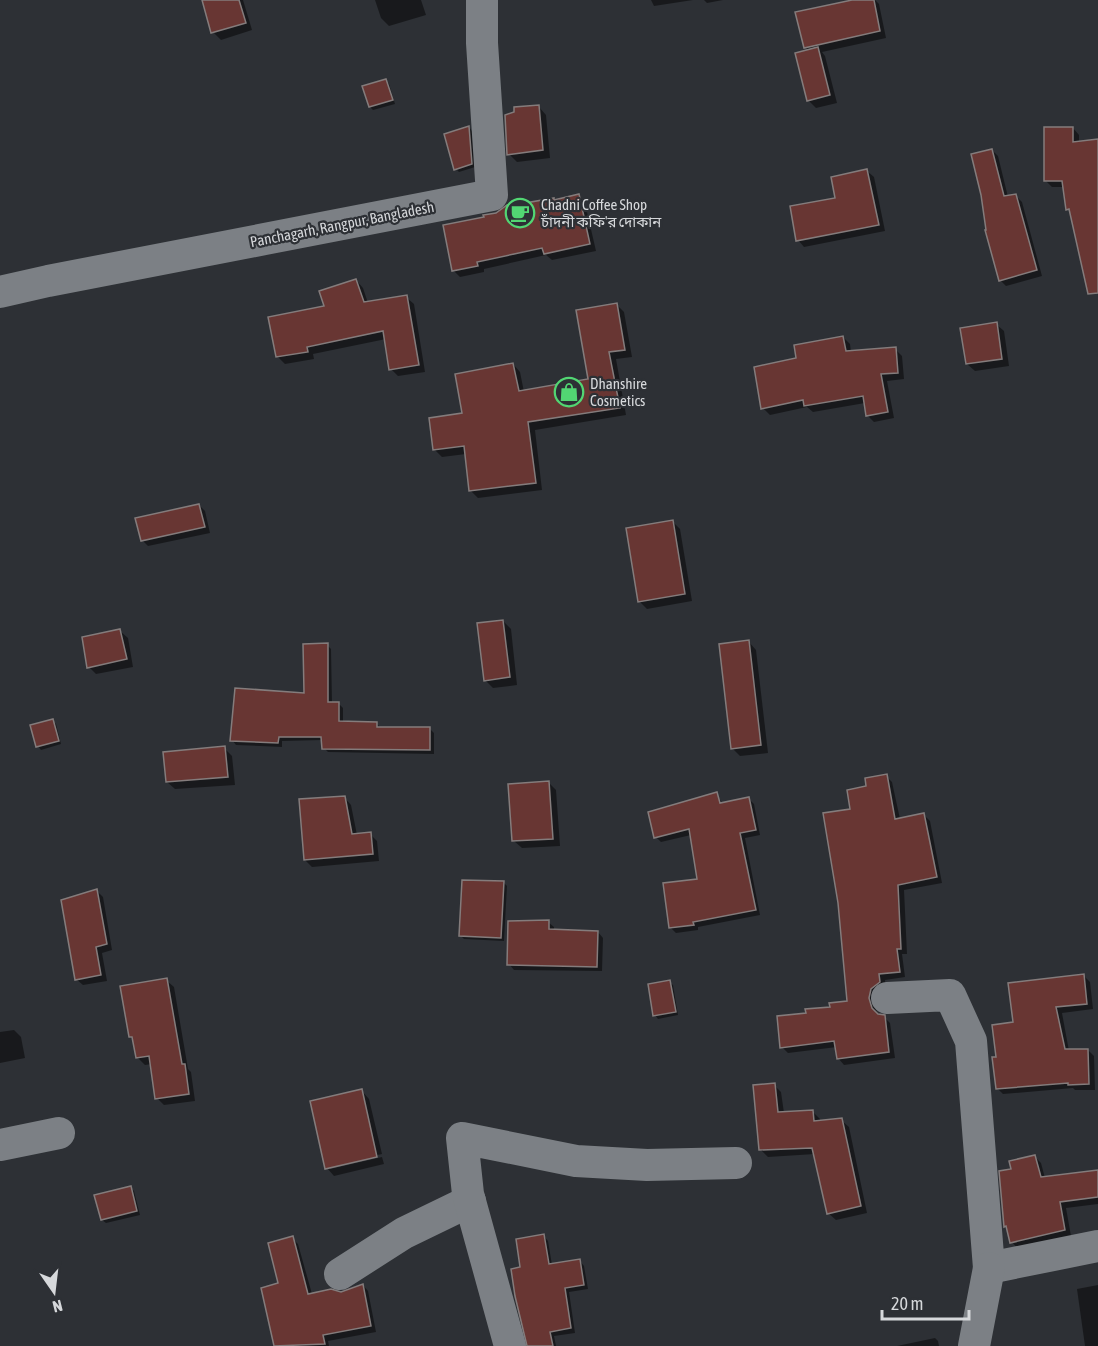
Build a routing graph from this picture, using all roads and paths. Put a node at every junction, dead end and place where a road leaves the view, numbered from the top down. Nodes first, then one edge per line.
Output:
1 (482, 0) edge
2 (0, 292) edge
3 (887, 998) dead end
4 (59, 1133) dead end
5 (0, 1144) edge
6 (736, 1163) dead end
7 (470, 1201) junction
8 (1098, 1245) edge
9 (989, 1269) junction
10 (340, 1274) dead end
11 (510, 1346) edge
12 (974, 1346) edge

1 - 2 street, Panchagarh, Rangpur, Bangladesh
3 - 9 street
4 - 5 street
6 - 7 street
7 - 10 street
7 - 11 street
8 - 9 street
9 - 12 street

